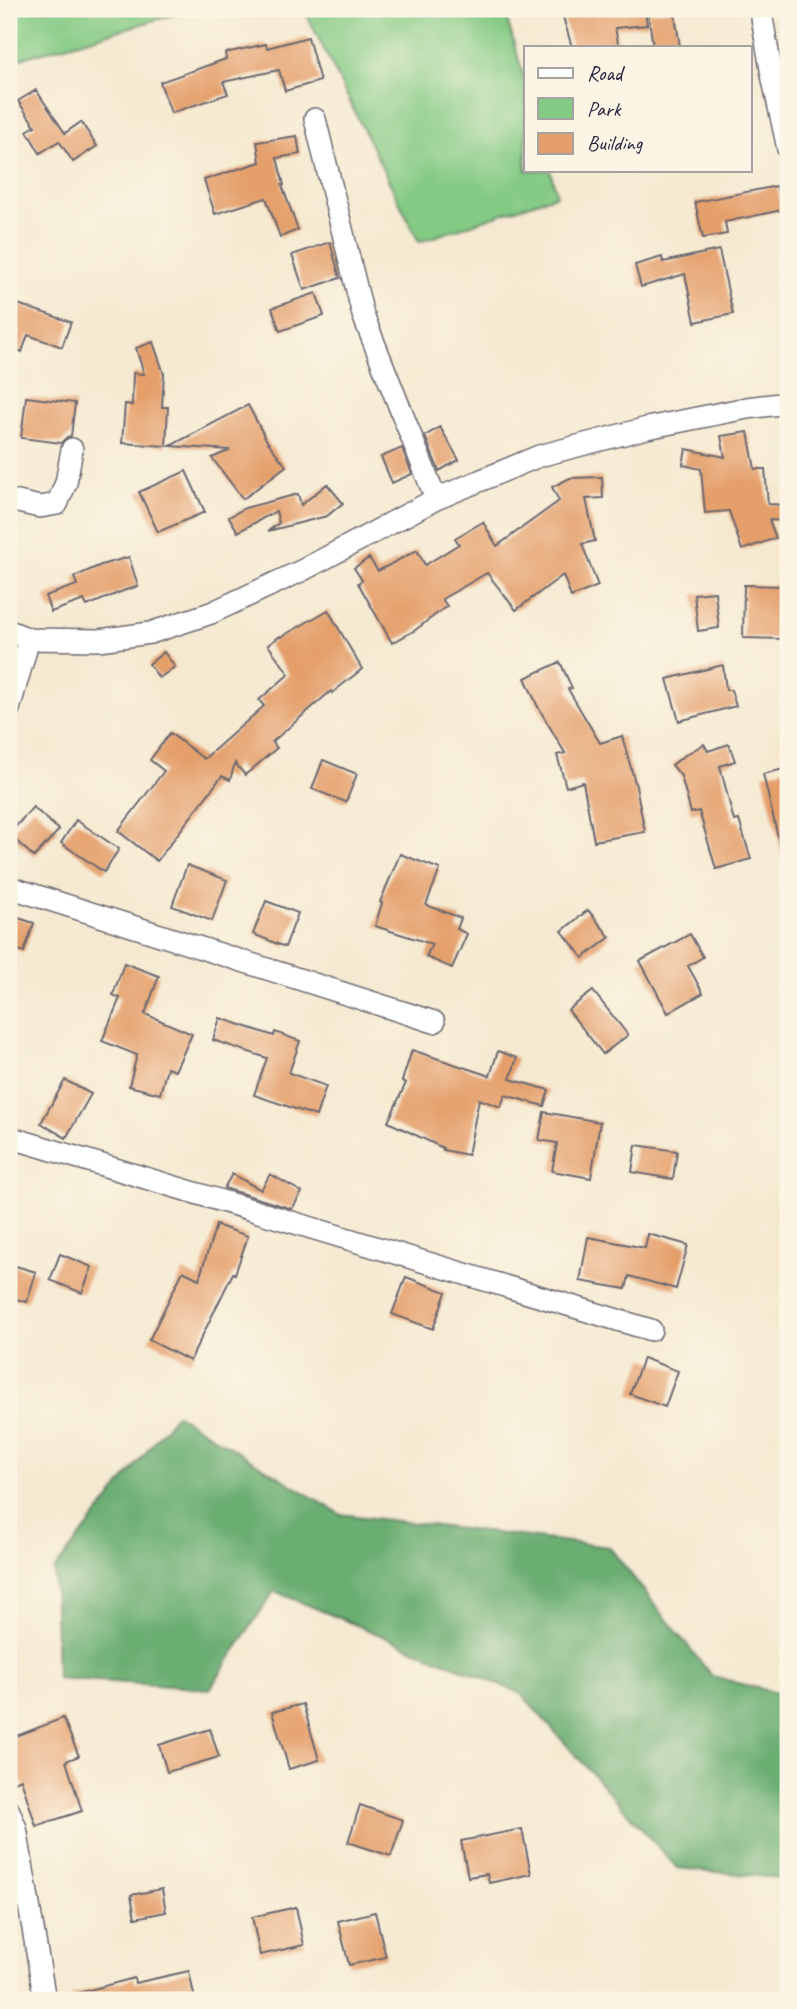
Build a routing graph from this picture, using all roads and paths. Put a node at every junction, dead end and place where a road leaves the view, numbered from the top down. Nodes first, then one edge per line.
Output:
1 (762, 18) dead end
2 (315, 119) dead end
3 (788, 149) edge
4 (788, 403) edge
5 (72, 449) dead end
6 (436, 499) junction
7 (9, 500) edge
8 (9, 631) edge
9 (29, 639) junction
10 (9, 709) edge
11 (9, 887) edge
12 (434, 1022) dead end
13 (9, 1137) edge
14 (651, 1329) dead end
15 (9, 1811) edge
16 (45, 2000) edge

1 - 3 street
2 - 6 street
4 - 6 street
5 - 7 street
6 - 9 street
8 - 9 street
9 - 10 street
11 - 12 street
13 - 14 street
15 - 16 street

